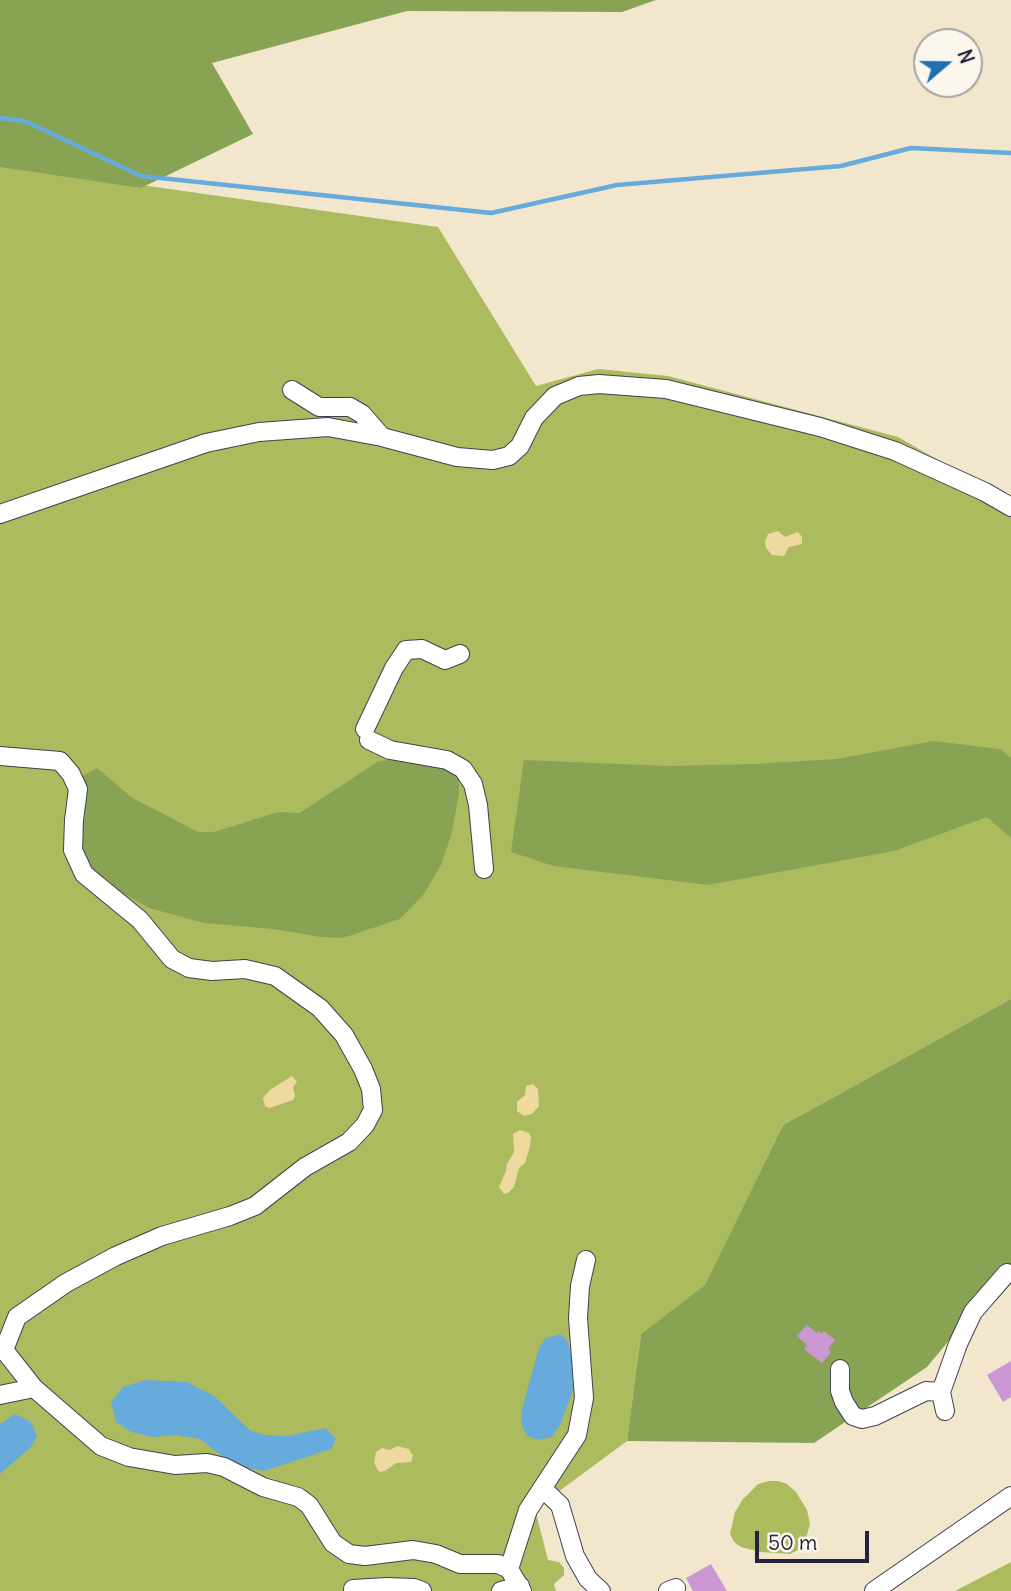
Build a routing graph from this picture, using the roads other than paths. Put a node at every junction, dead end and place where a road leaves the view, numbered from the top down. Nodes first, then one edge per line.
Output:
1 (292, 390) dead end
2 (382, 437) junction
3 (1011, 507) edge
4 (0, 514) edge
5 (460, 654) dead end
6 (0, 756) edge
7 (484, 869) dead end
8 (586, 1259) dead end
9 (1007, 1273) dead end
10 (839, 1369) dead end
11 (34, 1388) junction
12 (940, 1392) junction
13 (0, 1395) edge
14 (945, 1412) dead end
15 (543, 1489) junction
16 (1011, 1496) edge
17 (509, 1569) junction
18 (521, 1588) edge
19 (353, 1589) dead end
20 (422, 1591) edge
21 (501, 1591) edge
22 (601, 1591) edge
23 (874, 1591) edge

1 - 2 street
2 - 3 street
2 - 4 street
5 - 7 street
6 - 11 street
8 - 15 street
9 - 12 street
10 - 12 street
11 - 13 street
11 - 17 street
12 - 14 street
15 - 17 street
15 - 22 street
16 - 23 street
17 - 18 street
18 - 21 street
19 - 20 street

